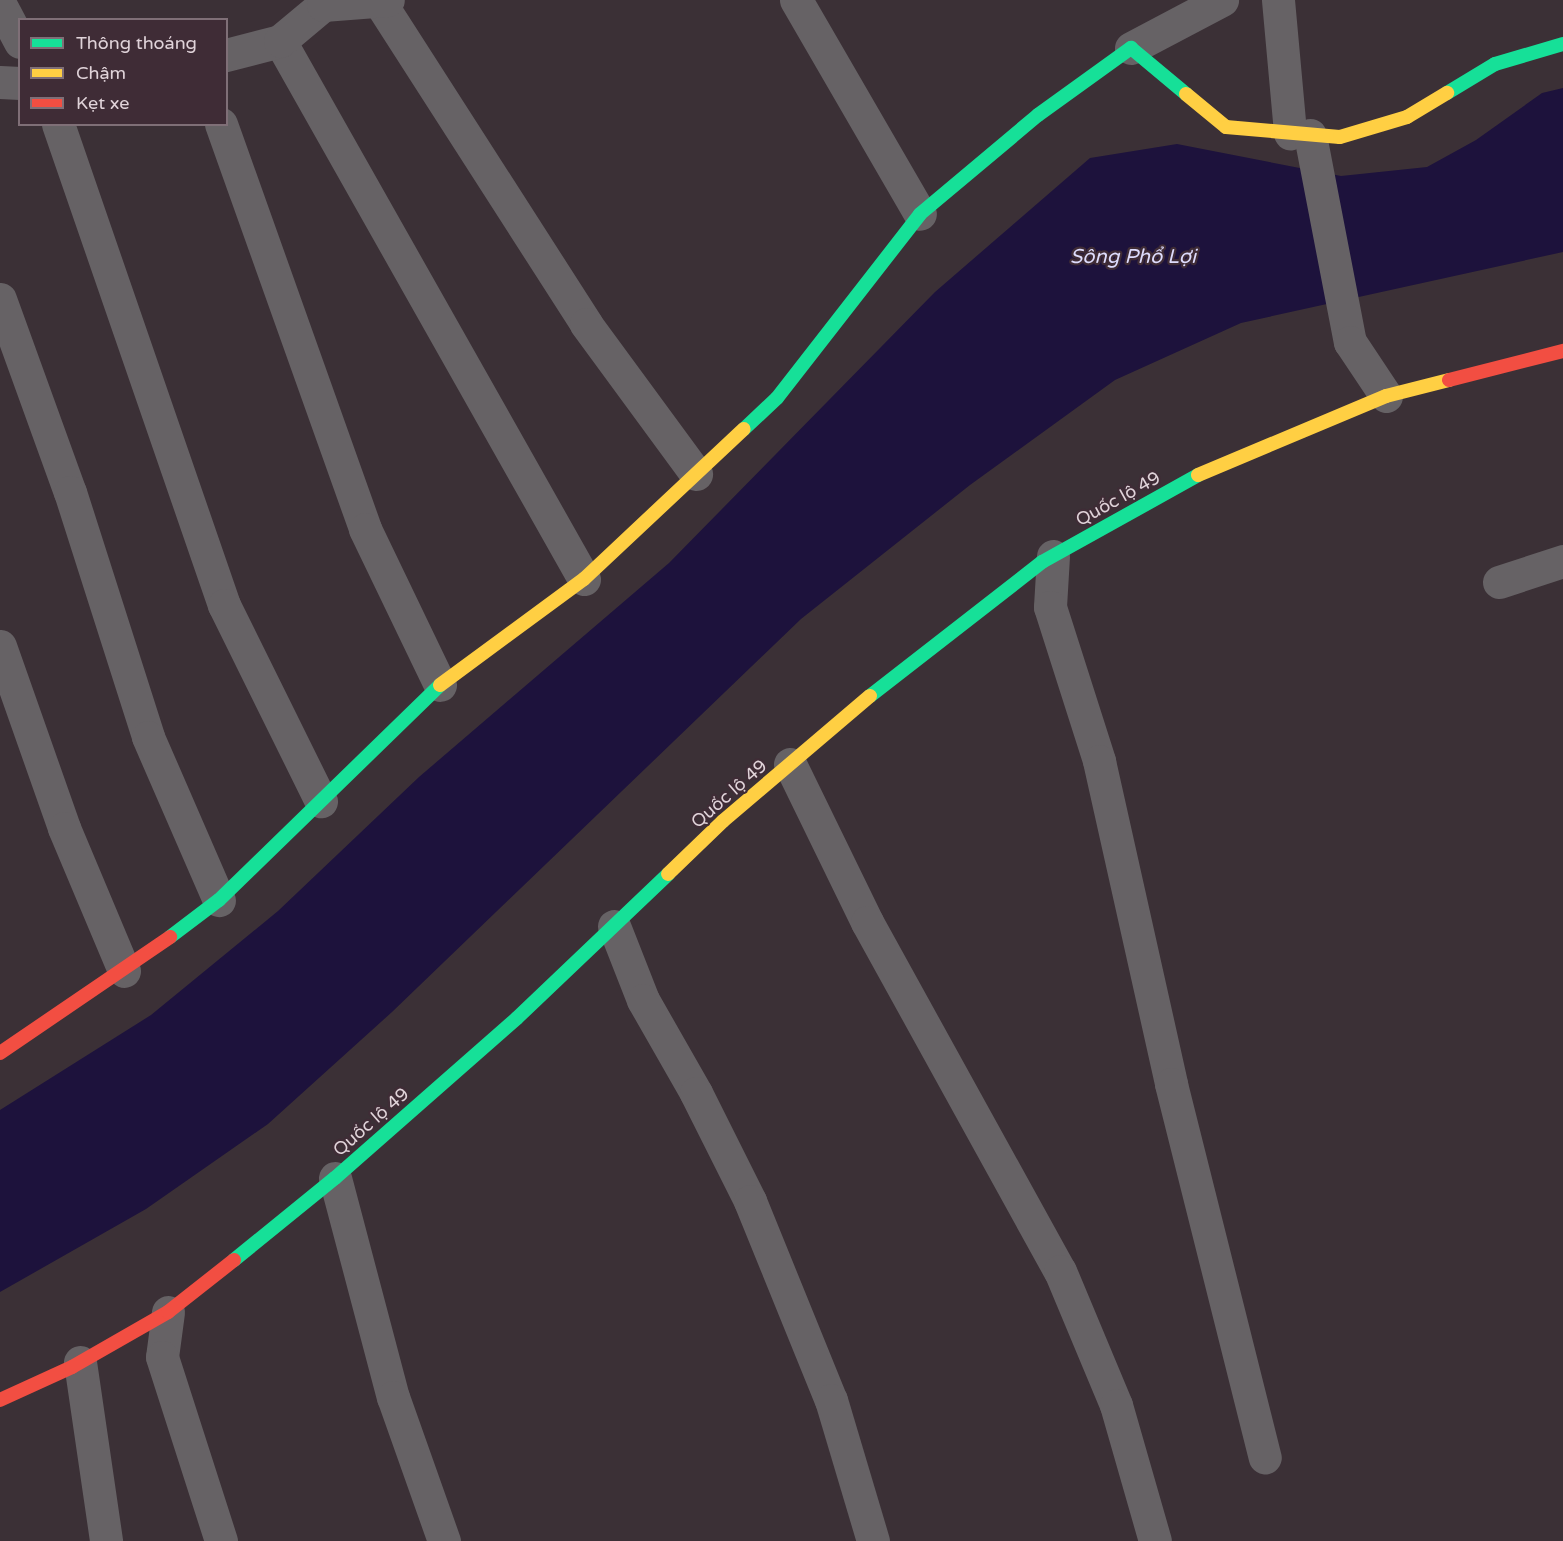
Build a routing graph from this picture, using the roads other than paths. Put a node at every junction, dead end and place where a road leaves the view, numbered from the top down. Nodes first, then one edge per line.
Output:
1 (388, 0) edge
2 (796, 0) edge
3 (1222, 0) edge
4 (1278, 0) edge
5 (379, 1) edge
6 (322, 3) edge
7 (0, 4) edge
8 (18, 38) edge
9 (280, 41) junction
10 (1563, 45) edge
11 (1131, 48) junction
12 (228, 54) edge
13 (0, 82) edge
14 (18, 83) edge
15 (59, 126) edge
16 (222, 126) edge
17 (1305, 142) junction
18 (920, 214) junction
19 (0, 299) edge
20 (1563, 351) edge
21 (1386, 396) junction
22 (696, 474) junction
23 (1053, 556) junction
24 (1563, 561) edge
25 (584, 579) junction
26 (1499, 582) dead end
27 (0, 646) edge
28 (440, 685) junction
29 (790, 764) junction
30 (321, 801) junction
31 (219, 900) junction
32 (614, 926) junction
33 (124, 971) junction
34 (0, 1053) edge
35 (335, 1178) junction
36 (168, 1312) junction
37 (80, 1362) junction
38 (0, 1400) edge
39 (1265, 1457) dead end
40 (106, 1541) edge
41 (221, 1541) edge
42 (444, 1541) edge
43 (873, 1541) edge
44 (1155, 1541) edge

1 - 5 street
2 - 18 street
3 - 11 street
4 - 17 street
5 - 6 street
5 - 22 street
6 - 9 street
7 - 8 street
9 - 12 street
9 - 25 street
10 - 17 main road
11 - 17 main road
11 - 18 main road
13 - 14 street
15 - 30 street
16 - 28 street
17 - 21 street
18 - 22 main road
19 - 31 street
20 - 21 main road, Quốc lộ 49
21 - 23 main road, Quốc lộ 49
22 - 25 main road
23 - 29 main road, Quốc lộ 49
23 - 39 street
24 - 26 street
25 - 28 main road
27 - 33 street
28 - 30 main road
29 - 32 main road, Quốc lộ 49
29 - 44 street
30 - 31 main road
31 - 33 main road
32 - 35 main road, Quốc lộ 49
32 - 43 street
33 - 34 main road
35 - 36 main road, Quốc lộ 49
35 - 42 street
36 - 37 main road, Quốc lộ 49
36 - 41 street
37 - 38 main road, Quốc lộ 49
37 - 40 street

